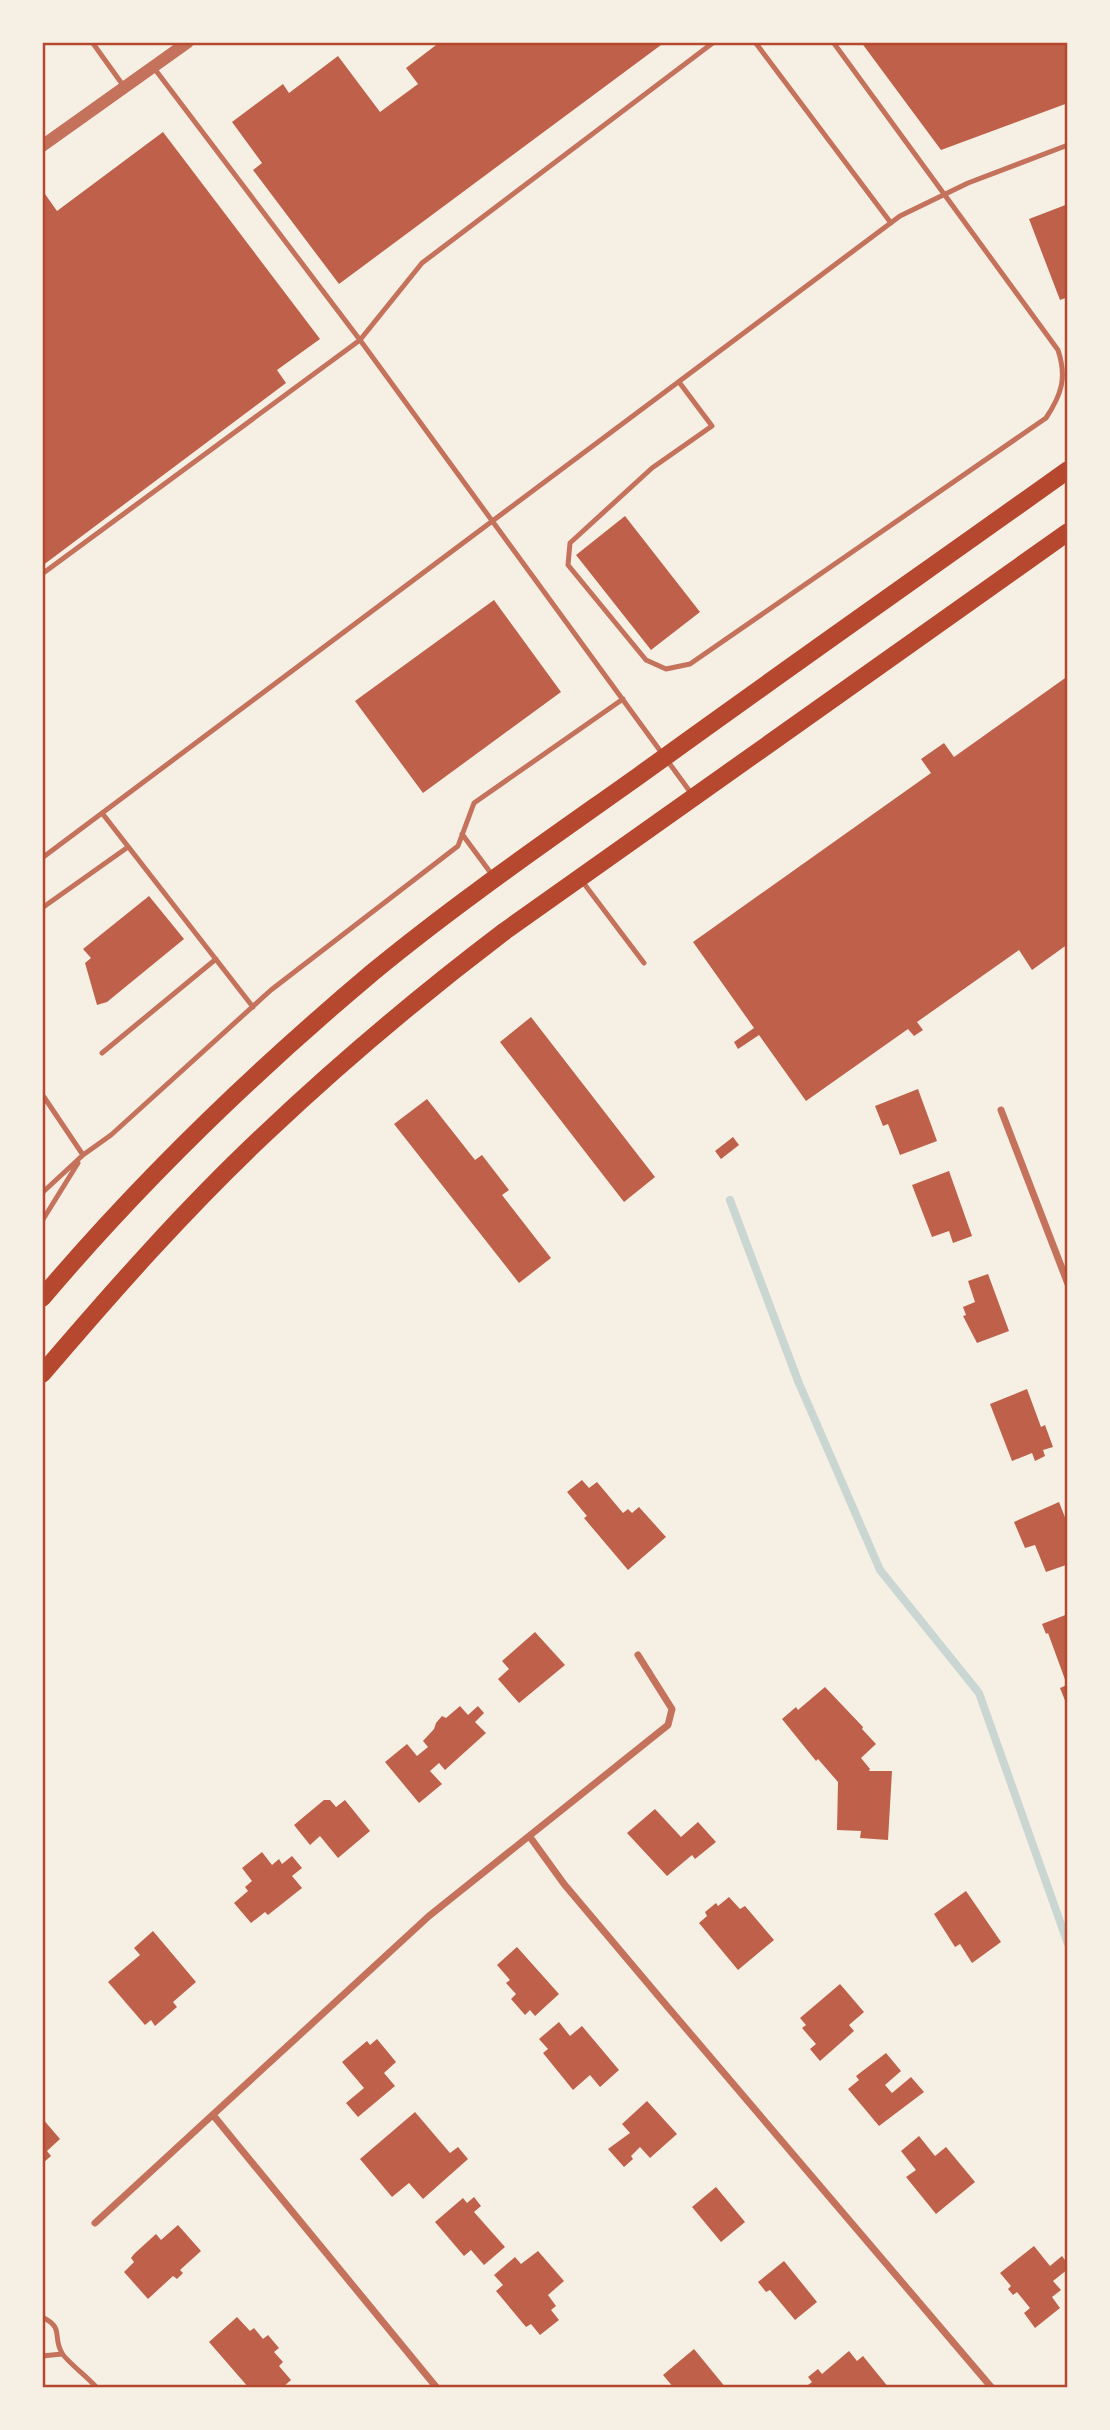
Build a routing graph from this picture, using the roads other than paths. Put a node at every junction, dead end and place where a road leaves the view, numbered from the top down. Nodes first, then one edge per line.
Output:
1 (92, 42) edge
2 (188, 42) edge
3 (714, 42) edge
4 (755, 42) edge
5 (833, 42) edge
6 (153, 68) junction
7 (125, 88) junction
8 (1068, 145) edge
9 (42, 146) edge
10 (943, 195) junction
11 (891, 223) junction
12 (360, 340) junction
13 (1068, 345) edge
14 (1058, 350) junction
15 (679, 382) junction
16 (1068, 470) edge
17 (492, 521) junction
18 (1068, 531) edge
19 (42, 574) edge
20 (624, 698) junction
21 (665, 757) junction
22 (694, 797) junction
23 (102, 813) junction
24 (462, 834) junction
25 (128, 847) junction
26 (42, 858) edge
27 (580, 878) junction
28 (494, 879) junction
29 (42, 908) edge
30 (216, 959) junction
31 (644, 963) dead end
32 (253, 1007) junction
33 (102, 1052) dead end
34 (42, 1098) edge
35 (1001, 1110) dead end
36 (83, 1155) junction
37 (42, 1193) edge
38 (42, 1221) edge
39 (1068, 1284) edge
40 (42, 1298) edge
41 (42, 1374) edge
42 (638, 1655) dead end
43 (530, 1837) junction
44 (212, 2115) junction
45 (95, 2223) dead end
46 (42, 2317) edge
47 (62, 2354) junction
48 (42, 2356) edge
49 (97, 2388) edge
50 (437, 2388) edge
51 (992, 2388) edge

1 - 7 lane
2 - 6 street
3 - 12 lane
4 - 11 lane
5 - 10 lane
6 - 7 street
6 - 12 lane
7 - 9 street
8 - 10 lane
10 - 11 lane
10 - 14 lane
11 - 15 lane
12 - 17 lane
12 - 19 lane
13 - 14 lane
14 - 15 lane
15 - 17 lane
16 - 21 main road
17 - 20 lane
17 - 23 lane
18 - 22 main road
20 - 21 lane
20 - 24 lane
21 - 22 lane
21 - 28 main road
22 - 27 main road
23 - 25 lane
23 - 26 lane
24 - 28 lane
24 - 32 lane
25 - 29 lane
25 - 30 lane
27 - 31 lane
27 - 41 main road
28 - 40 main road
30 - 32 lane
30 - 33 lane
32 - 36 lane
34 - 36 lane
35 - 39 street
36 - 37 lane
36 - 38 lane
42 - 43 street
43 - 44 street
43 - 51 street
44 - 45 street
44 - 50 street
46 - 47 lane
47 - 48 lane
47 - 49 lane

